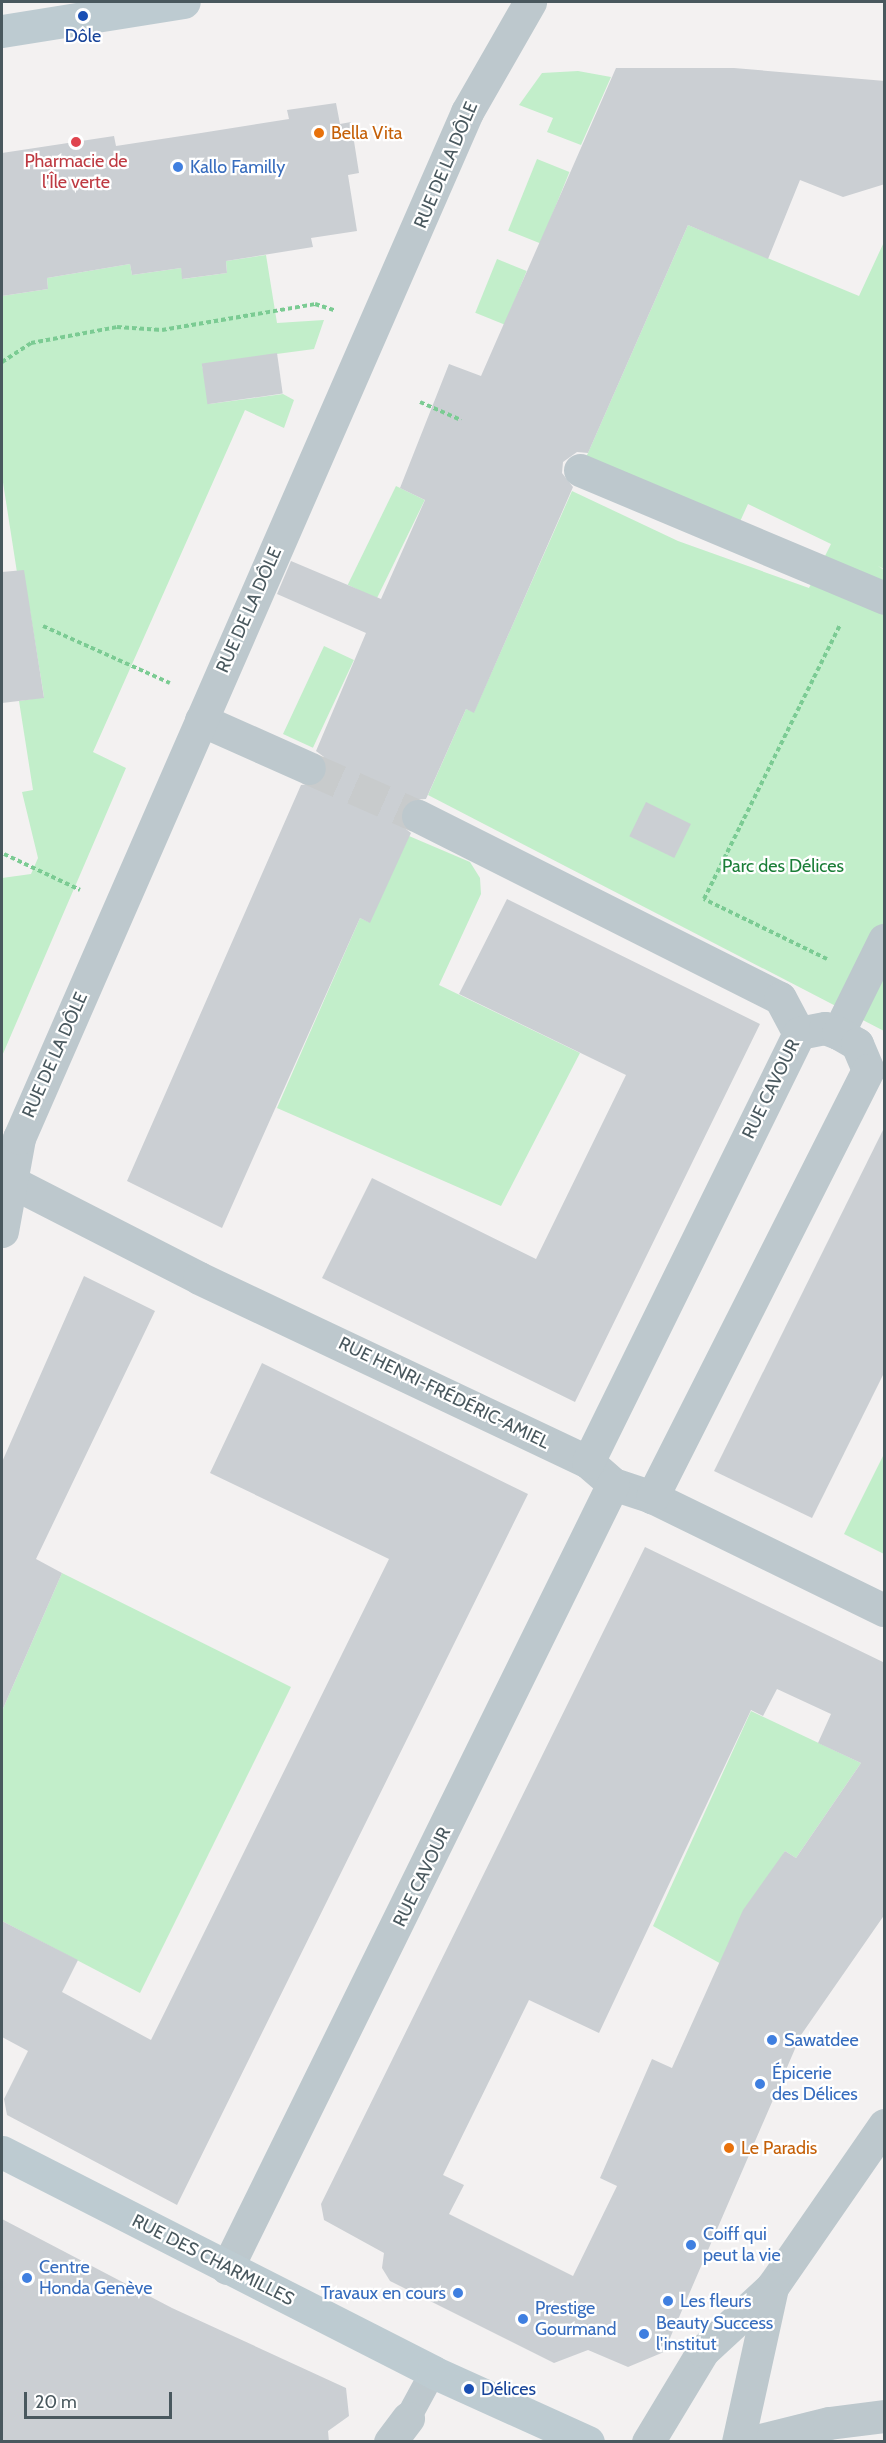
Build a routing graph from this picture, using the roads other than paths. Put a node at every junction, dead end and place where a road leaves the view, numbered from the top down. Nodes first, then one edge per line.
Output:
1 (184, 2) edge
2 (530, 2) edge
3 (2, 30) edge
4 (580, 470) dead end
5 (872, 592) edge
6 (201, 720) junction
7 (309, 768) tunnel mouth
8 (418, 816) tunnel mouth
9 (885, 940) edge
10 (799, 1033) junction
11 (838, 1033) junction
12 (876, 1068) edge
13 (6, 1178) edge
14 (2, 1231) edge
15 (588, 1462) junction
16 (614, 1484) junction
17 (652, 1497) junction
18 (885, 1610) edge
19 (885, 2125) edge
20 (2, 2152) edge
21 (227, 2268) junction
22 (772, 2287) junction
23 (433, 2372) junction
24 (885, 2416) edge
25 (399, 2430) edge
26 (588, 2442) edge
27 (648, 2442) edge
28 (738, 2442) edge
29 (753, 2442) edge

1 - 3 main road
2 - 6 street, RUE DE LA DÔLE
4 - 5 street
6 - 7 street
6 - 13 street, RUE DE LA DÔLE
8 - 10 street
9 - 11 street
10 - 11 street, RUE CAVOUR
10 - 15 street, RUE CAVOUR
11 - 12 street
12 - 17 street
13 - 14 street, RUE DE LA DÔLE
13 - 15 street, RUE HENRI-FRÉDÉRIC-AMIEL
15 - 16 street, RUE HENRI-FRÉDÉRIC-AMIEL
16 - 17 street, RUE HENRI-FRÉDÉRIC-AMIEL
16 - 21 street, RUE CAVOUR
17 - 18 street, RUE HENRI-FRÉDÉRIC-AMIEL
19 - 22 street
20 - 21 main road, RUE DES CHARMILLES
21 - 23 main road, RUE DES CHARMILLES
22 - 27 street
22 - 28 street
23 - 25 lane
23 - 26 main road, RUE DES CHARMILLES
24 - 29 street

